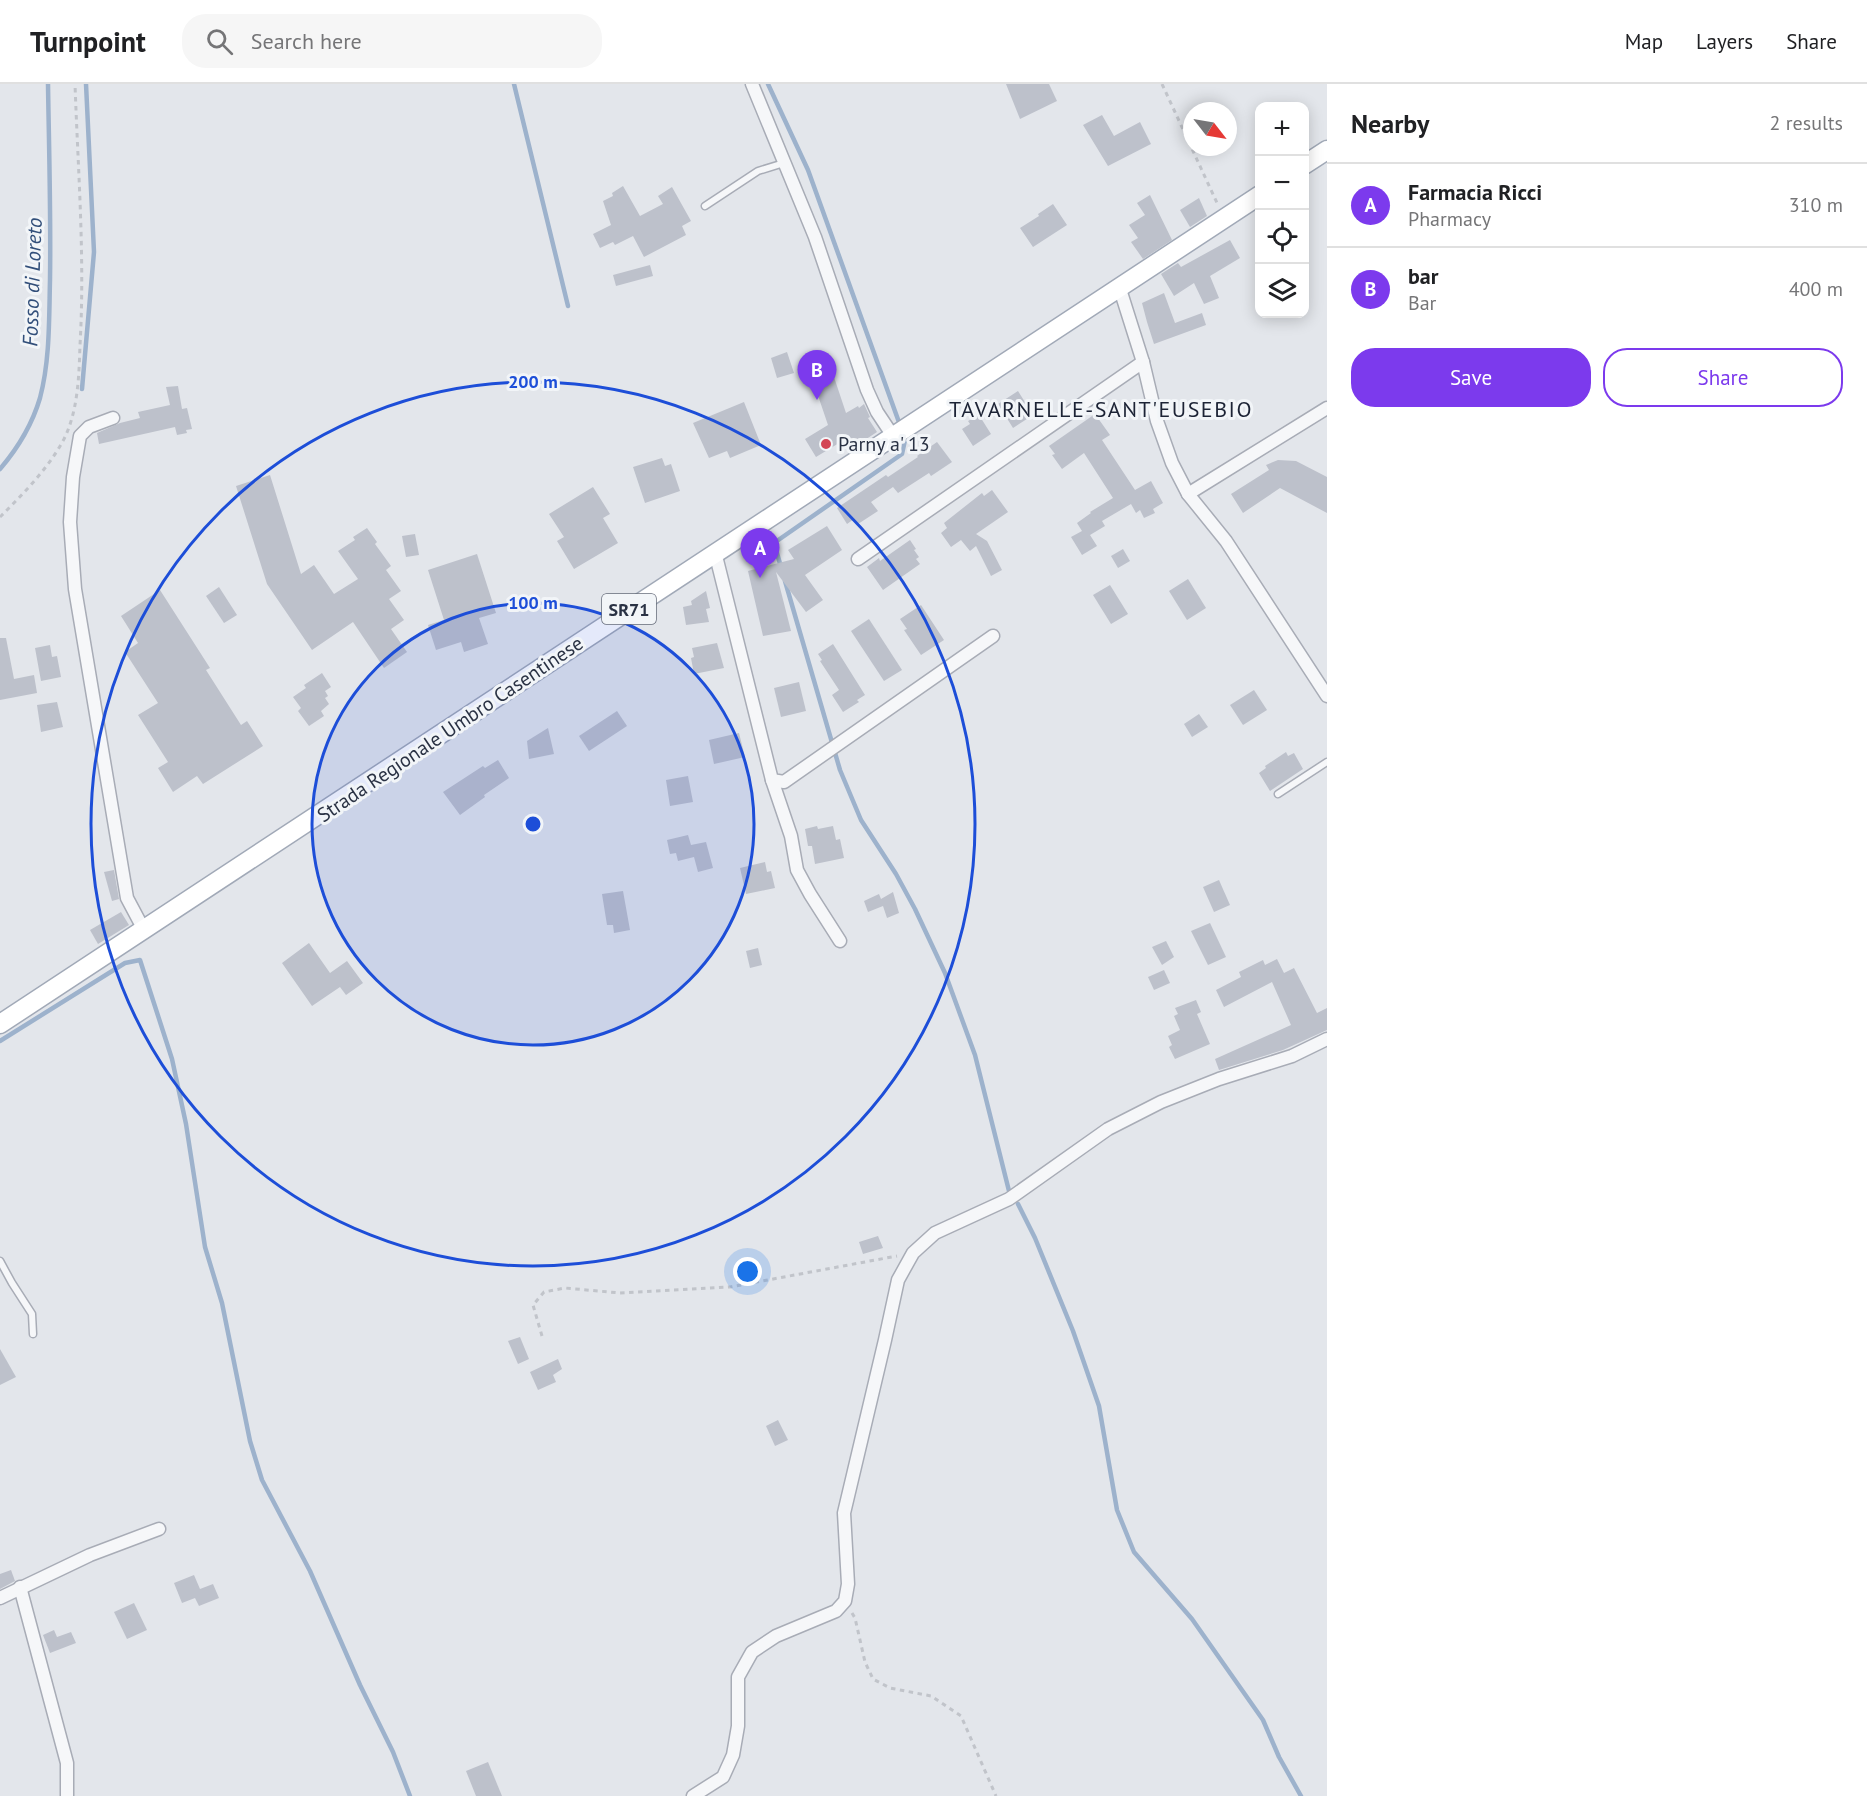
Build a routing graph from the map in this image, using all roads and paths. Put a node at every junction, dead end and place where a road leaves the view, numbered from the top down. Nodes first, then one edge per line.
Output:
1 (75, 84) edge
2 (752, 84) edge
3 (1162, 84) edge
4 (1327, 150) edge
5 (1309, 162) edge
6 (784, 163) junction
7 (1255, 198) edge
8 (705, 206) dead end
9 (1225, 218) junction
10 (1119, 286) junction
11 (1143, 362) junction
12 (1327, 408) edge
13 (113, 418) dead end
14 (893, 436) junction
15 (1188, 494) junction
16 (0, 517) edge
17 (715, 552) junction
18 (858, 559) dead end
19 (993, 636) dead end
20 (1327, 696) edge
21 (1327, 762) edge
22 (772, 780) junction
23 (1278, 794) dead end
24 (144, 930) junction
25 (840, 941) dead end
26 (0, 1024) edge
27 (1327, 1039) edge
28 (913, 1253) junction
29 (0, 1261) edge
30 (33, 1334) dead end
31 (542, 1336) dead end
32 (159, 1529) dead end
33 (20, 1587) junction
34 (0, 1598) edge
35 (845, 1601) junction
36 (67, 1796) edge
37 (693, 1796) edge
38 (996, 1796) edge

1 - 16 path
2 - 6 street
3 - 9 path
4 - 5 main road
6 - 8 lane
6 - 14 street
7 - 9 main road, Strada Regionale Umbro Casentinese / SR71
9 - 10 main road, Strada Regionale Umbro Casentinese / SR71
10 - 11 street
10 - 14 main road, Strada Regionale Umbro Casentinese / SR71
11 - 15 street
11 - 18 street
12 - 15 street
13 - 24 street
14 - 17 main road, Strada Regionale Umbro Casentinese / SR71
15 - 20 street
17 - 22 street
17 - 24 main road, Strada Regionale Umbro Casentinese / SR71
19 - 22 street
21 - 23 lane
22 - 25 street
24 - 26 main road, Strada Regionale Umbro Casentinese / SR71
27 - 28 street
28 - 31 path
28 - 35 street
29 - 30 lane
32 - 33 street
33 - 34 street
33 - 36 street
35 - 37 street
35 - 38 path

